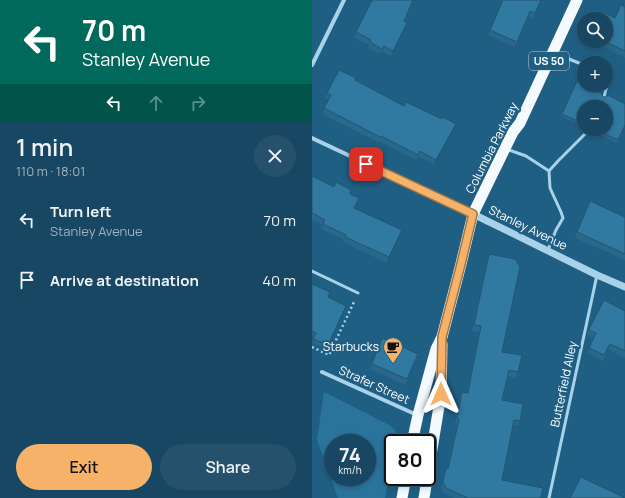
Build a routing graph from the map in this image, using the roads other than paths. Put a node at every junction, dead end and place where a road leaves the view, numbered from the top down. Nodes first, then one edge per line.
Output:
1 (344, 0) edge
2 (577, 0) edge
3 (553, 52) junction
4 (577, 62) edge
5 (312, 66) edge
6 (605, 92) edge
7 (604, 97) edge
8 (583, 136) edge
9 (312, 138) edge
10 (505, 149) junction
11 (549, 171) junction
12 (473, 214) junction
13 (548, 250) junction
14 (312, 271) edge
15 (597, 274) junction
16 (625, 287) edge
17 (358, 293) road end
18 (442, 337) junction
19 (322, 372) dead end
20 (418, 415) junction
21 (414, 434) edge
22 (404, 486) edge
23 (402, 498) edge
24 (424, 498) edge
25 (549, 498) edge

1 - 5 street
2 - 3 highway, Columbia Parkway / US 50
3 - 4 lane
3 - 10 highway, Columbia Parkway / US 50
6 - 7 lane
8 - 11 lane
9 - 12 street, Stanley Avenue
10 - 11 lane
10 - 12 highway, Columbia Parkway / US 50
11 - 13 lane
12 - 13 street, Stanley Avenue
12 - 18 highway, Columbia Parkway / US 50
13 - 15 street, Stanley Avenue
14 - 17 lane
15 - 16 street, Stanley Avenue
15 - 25 lane, Butterfield Alley
18 - 20 highway, Columbia Parkway / US 50
18 - 24 highway, Columbia Parkway / US 50
19 - 20 street, Strafer Street
20 - 21 highway, Columbia Parkway / US 50
22 - 23 highway

